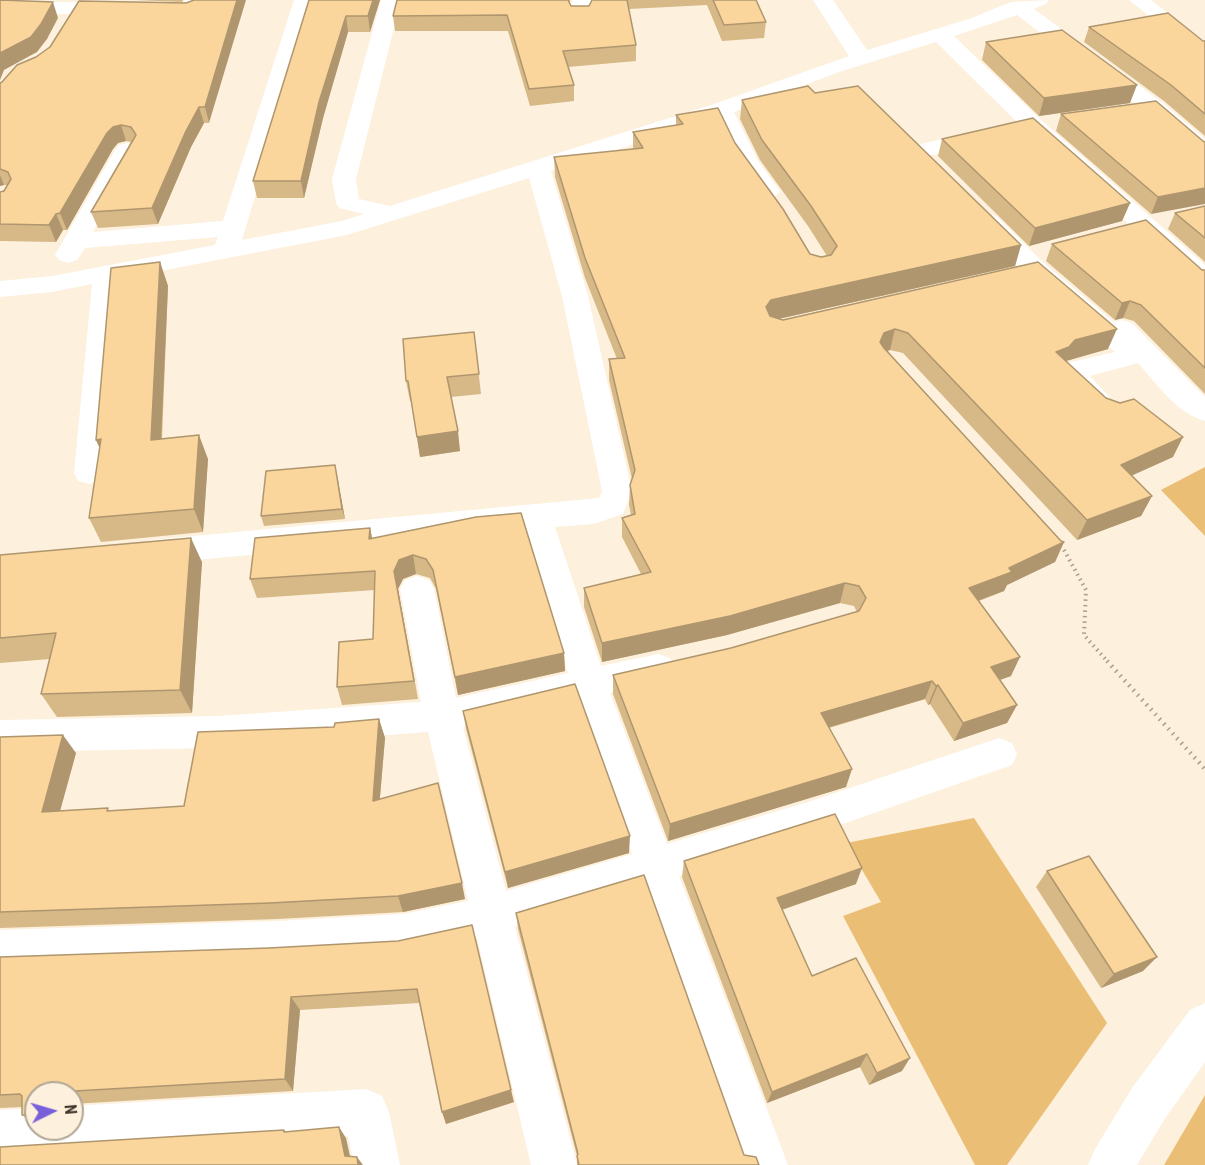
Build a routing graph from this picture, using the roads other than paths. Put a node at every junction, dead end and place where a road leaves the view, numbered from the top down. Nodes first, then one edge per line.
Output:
1 (195, 0) edge
2 (304, 0) edge
3 (391, 0) edge
4 (823, 0) edge
5 (1139, 0) edge
6 (1028, 3) edge
7 (79, 4) edge
8 (0, 7) edge
9 (65, 27) edge
10 (939, 33) junction
11 (1205, 51) edge
12 (862, 59) junction
13 (1155, 108) junction
14 (722, 109) junction
15 (1122, 113) edge
16 (1026, 128) junction
17 (127, 150) edge
18 (1205, 151) edge
19 (917, 152) edge
20 (538, 166) junction
21 (780, 208) edge
22 (974, 209) edge
23 (392, 214) junction
24 (1171, 219) dead end
25 (1132, 229) junction
26 (230, 239) junction
27 (76, 240) junction
28 (1035, 260) junction
29 (106, 273) junction
30 (1004, 279) edge
31 (1205, 279) edge
32 (52, 284) junction
33 (0, 289) edge
34 (1070, 299) junction
35 (1205, 411) edge
36 (1112, 412) edge
37 (89, 472) dead end
38 (536, 517) junction
39 (125, 555) edge
40 (417, 589) dead end
41 (693, 659) edge
42 (589, 684) junction
43 (442, 716) junction
44 (0, 736) edge
45 (999, 754) dead end
46 (655, 866) junction
47 (492, 915) junction
48 (0, 950) edge
49 (1205, 1025) edge
50 (84, 1128) edge
51 (24, 1131) edge
52 (0, 1132) edge
53 (377, 1165) edge
54 (554, 1165) edge
55 (765, 1165) edge
56 (1111, 1165) edge

1 - 7 street
2 - 26 street
3 - 23 street
4 - 12 street
5 - 11 street
6 - 10 street
6 - 13 street
7 - 8 street
7 - 9 street
10 - 12 street
10 - 16 street
12 - 14 street
13 - 15 street
13 - 18 street
14 - 20 street
14 - 21 street
16 - 19 street
16 - 25 street
17 - 27 street
20 - 23 street
20 - 38 street
22 - 28 street
23 - 26 street
24 - 25 street
25 - 31 street
26 - 27 street
26 - 29 street
27 - 32 street
28 - 30 street
28 - 34 street
29 - 32 street
29 - 37 street
32 - 33 street
34 - 35 street
34 - 36 street
38 - 39 street
38 - 42 street
40 - 43 street
41 - 42 street
42 - 43 street
42 - 46 street
43 - 44 street
43 - 47 street
45 - 46 street
46 - 47 street
46 - 55 street
47 - 48 street
47 - 54 street
49 - 56 street
50 - 53 street
51 - 52 street

